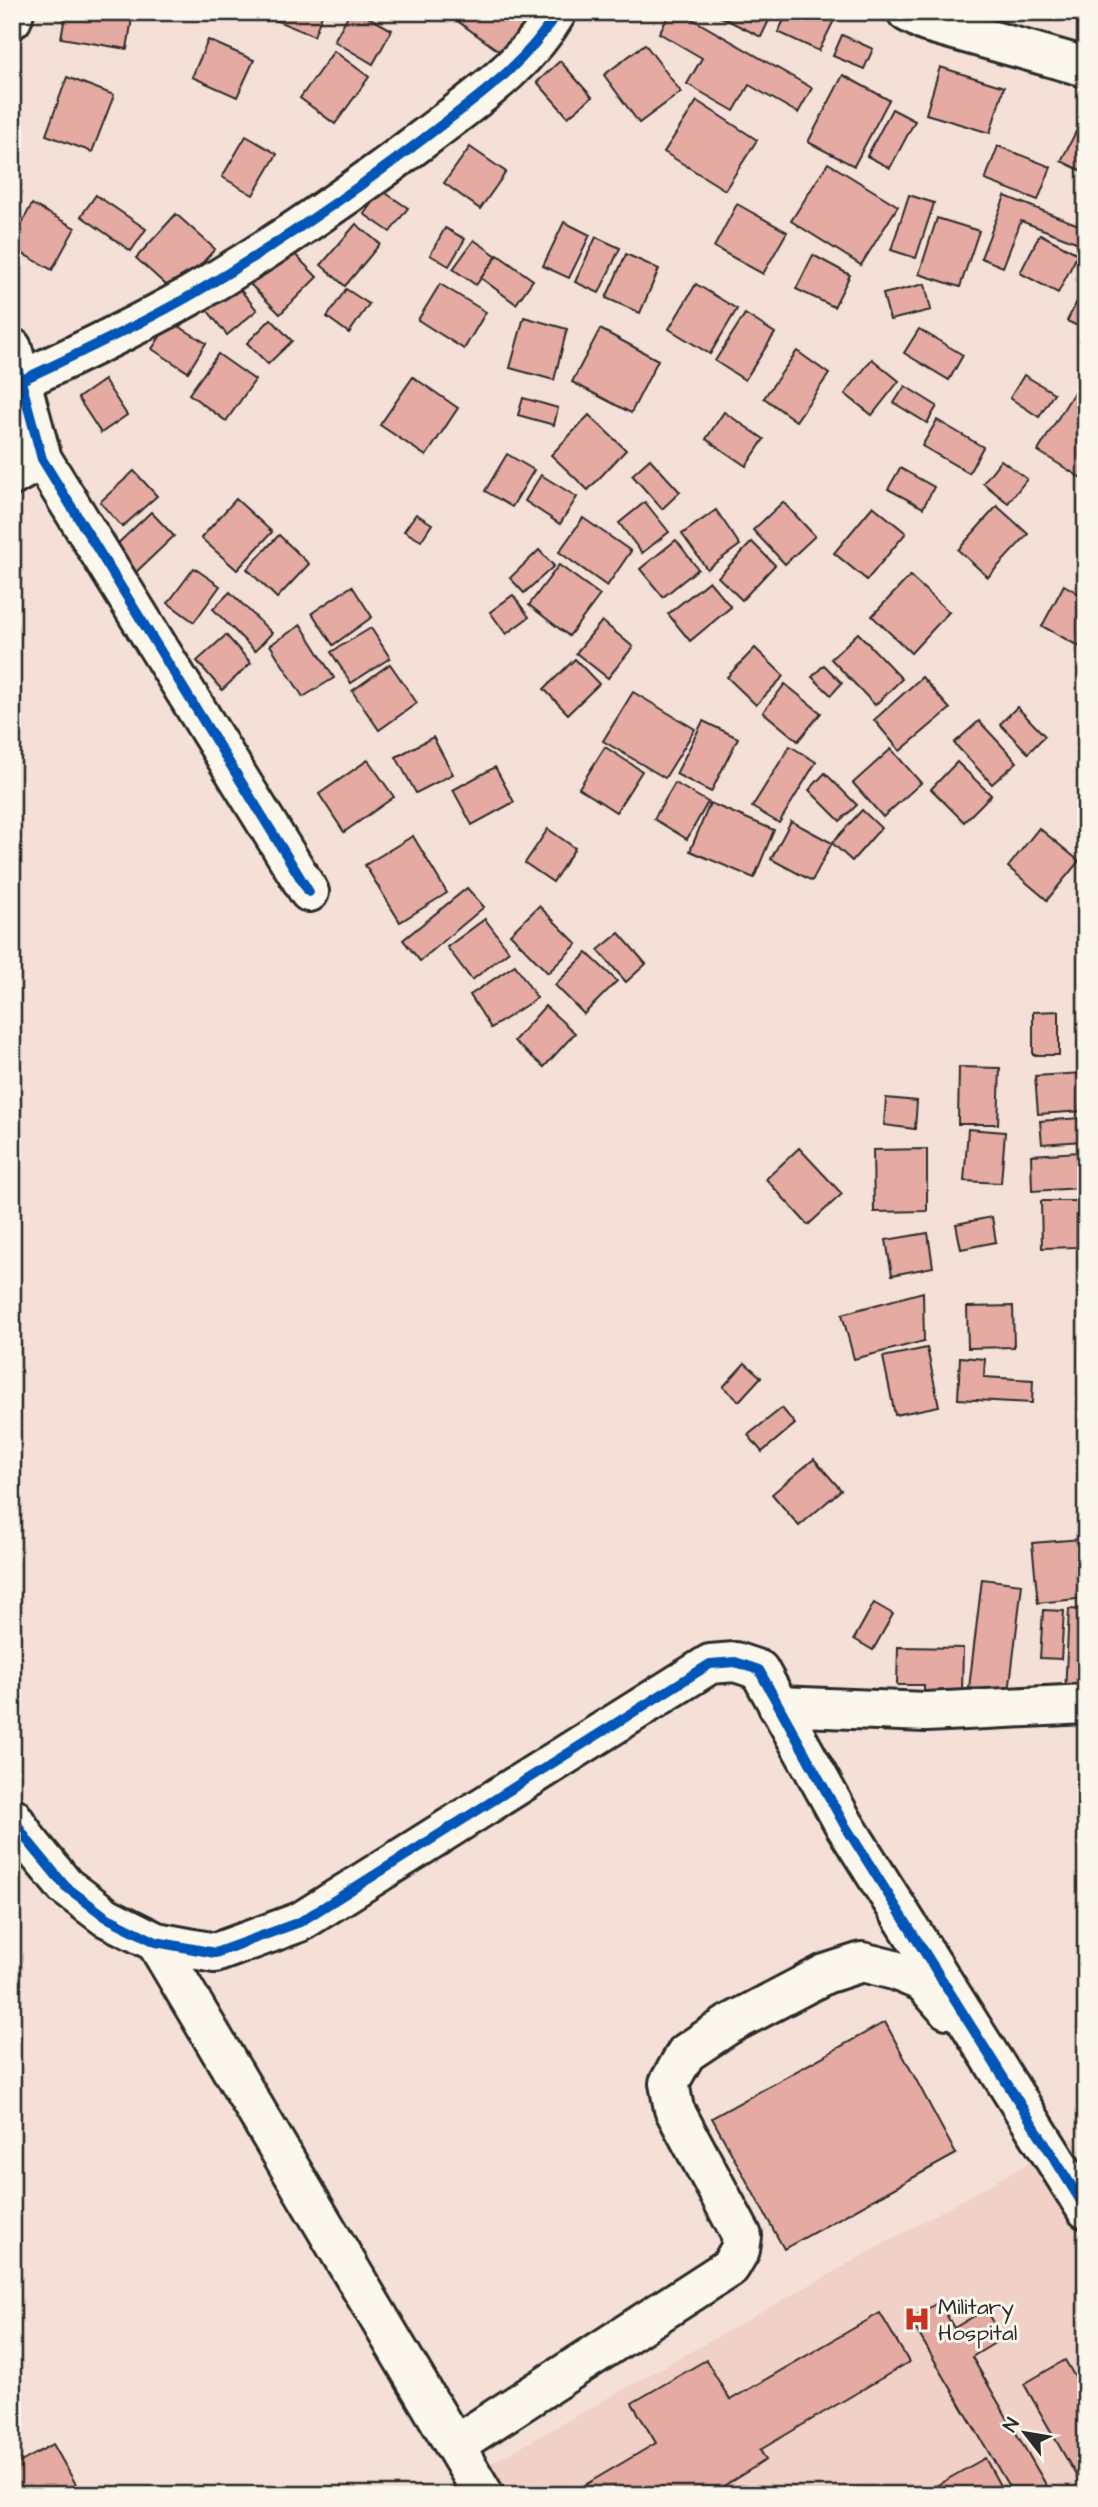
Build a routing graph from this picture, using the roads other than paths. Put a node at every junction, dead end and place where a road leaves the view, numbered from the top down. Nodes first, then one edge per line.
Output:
1 (14, 12) edge
2 (557, 12) edge
3 (907, 12) edge
4 (12, 19) edge
5 (1086, 67) edge
6 (17, 364) edge
7 (27, 467) edge
8 (309, 892) dead end
9 (1086, 1704) edge
10 (778, 1706) junction
11 (12, 1817) edge
12 (156, 1942) junction
13 (1086, 2208) edge
14 (1086, 2228) edge
15 (455, 2445) junction
16 (481, 2494) edge

1 - 4 street
2 - 6 street
3 - 5 street
6 - 7 street
7 - 8 street
9 - 10 street
10 - 12 street
10 - 13 street
11 - 12 street
12 - 15 street
14 - 15 street
15 - 16 street

